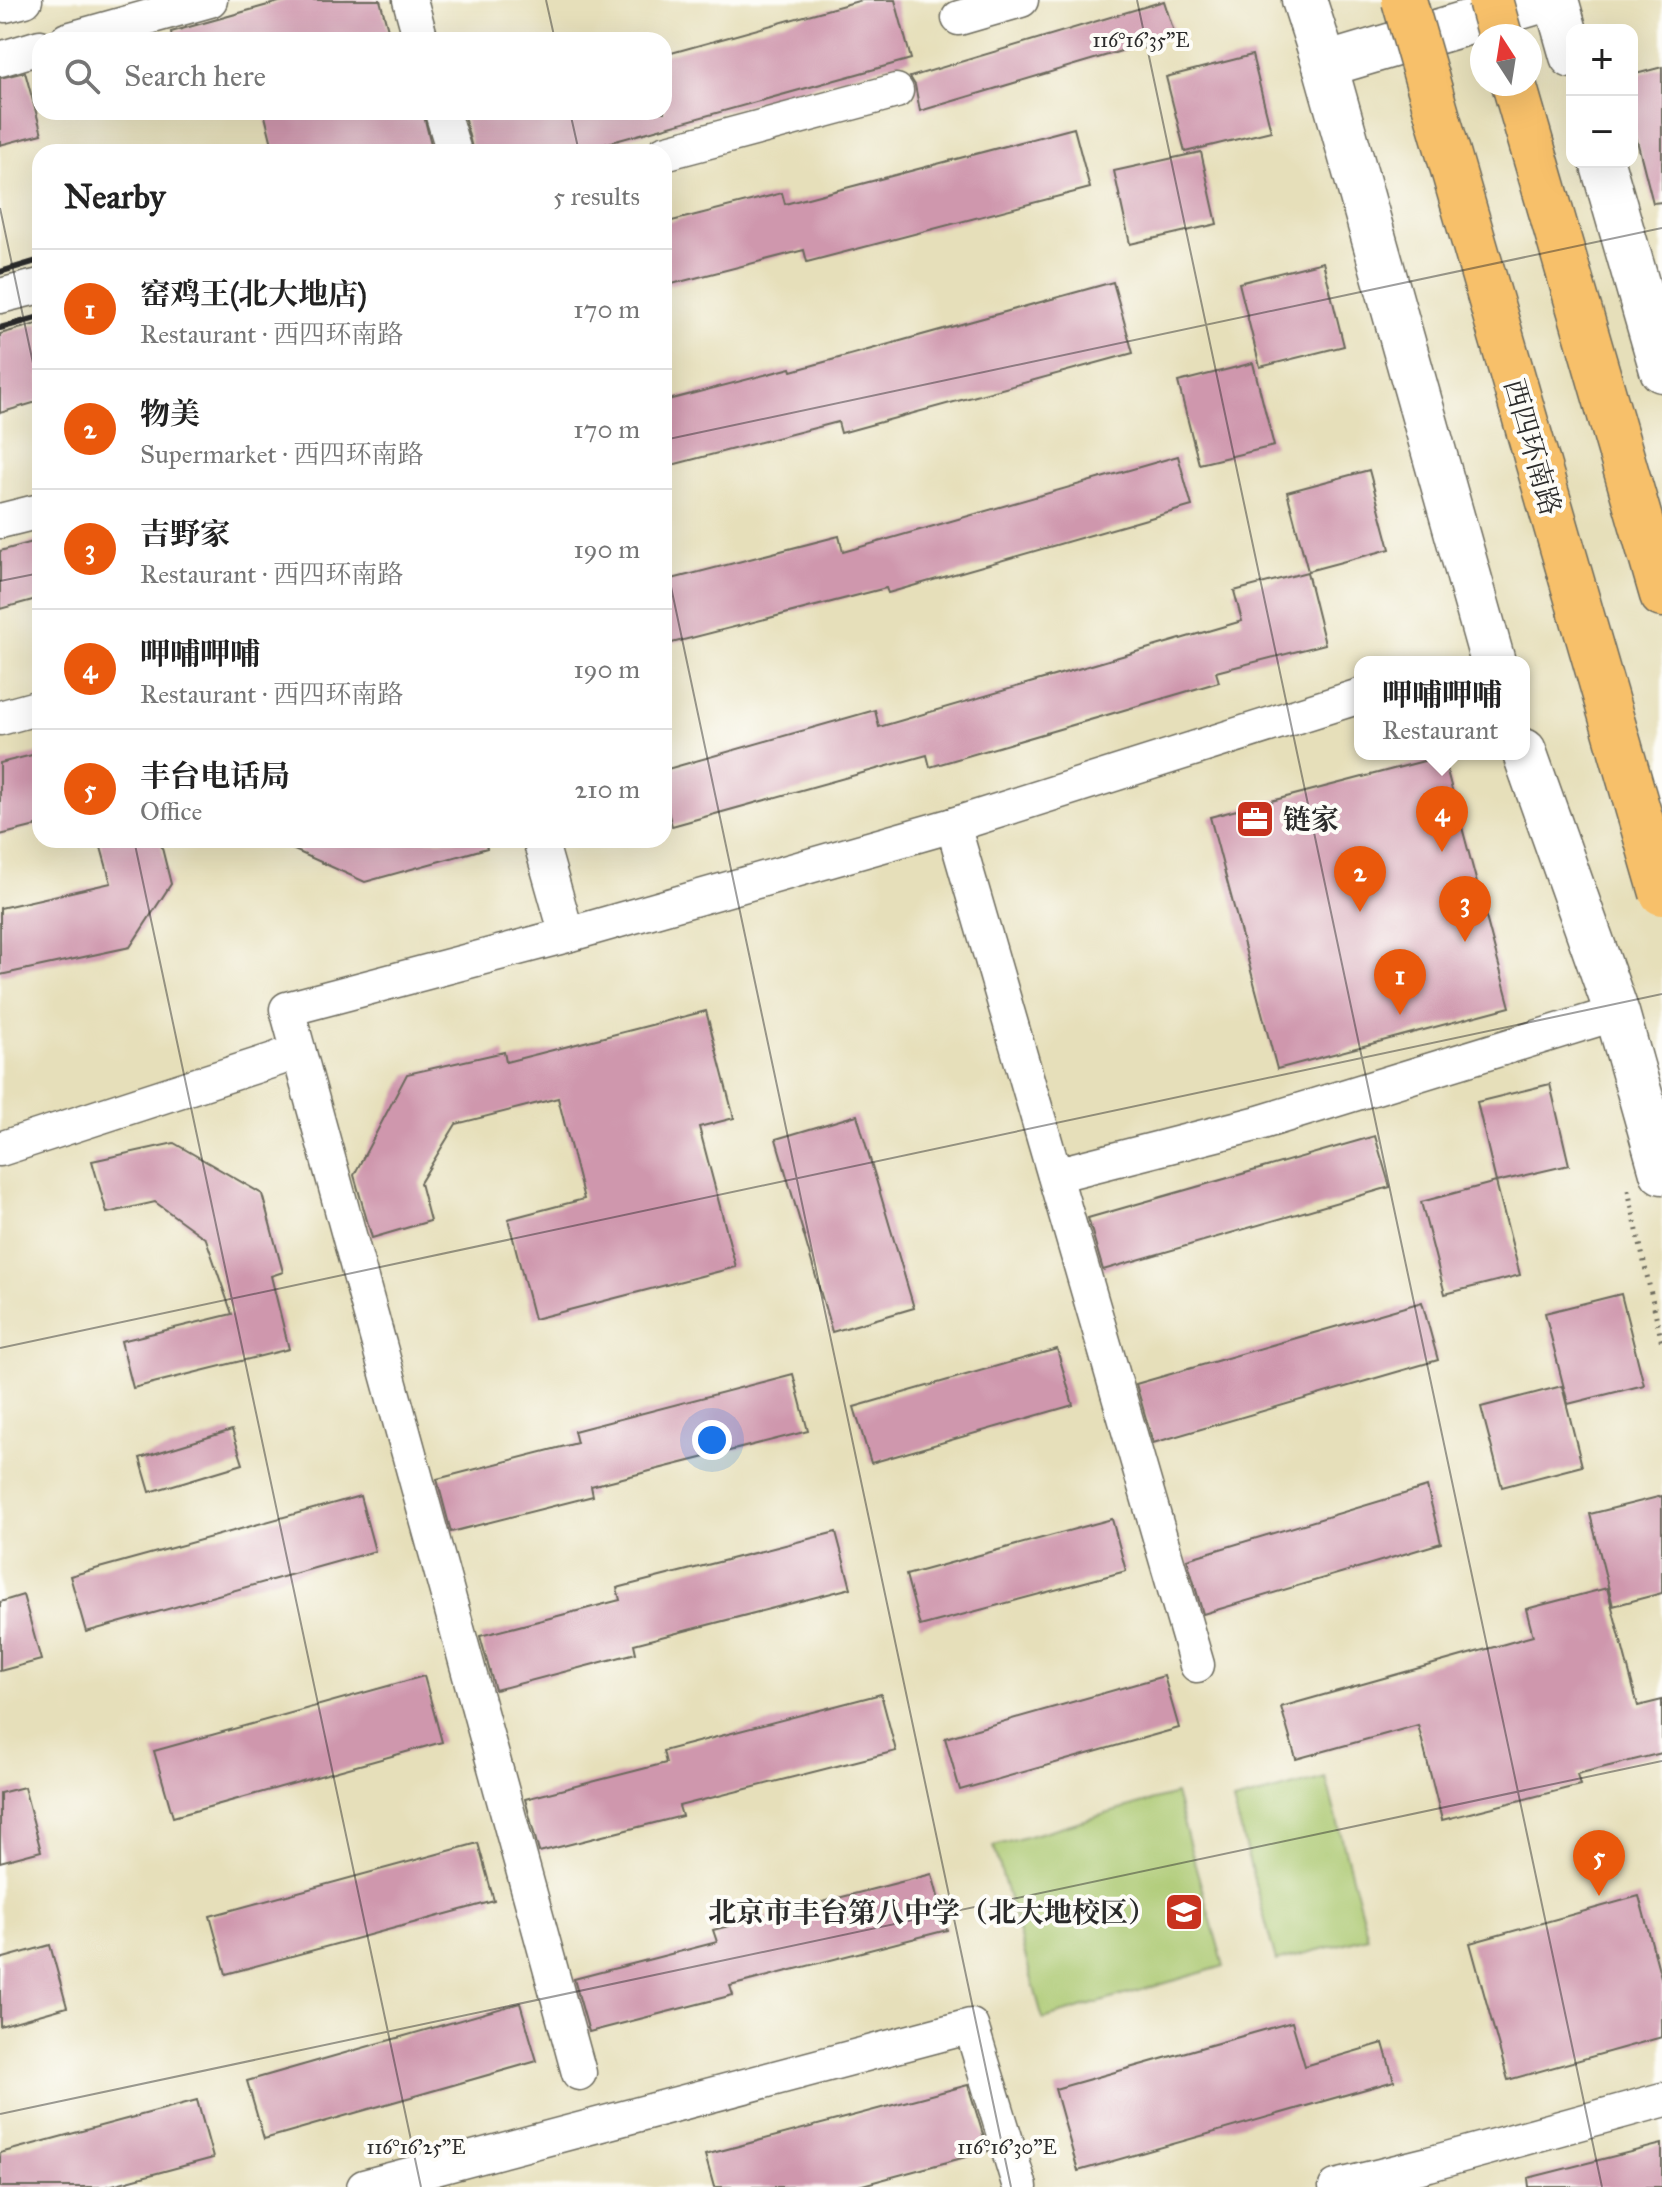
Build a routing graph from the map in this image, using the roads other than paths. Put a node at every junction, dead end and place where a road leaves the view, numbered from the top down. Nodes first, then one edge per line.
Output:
1 (210, 0) edge
2 (410, 0) edge
3 (1021, 0) edge
4 (1304, 0) edge
5 (1404, 0) edge
6 (1490, 0) edge
7 (1544, 0) edge
8 (1556, 0) edge
9 (959, 18) dead end
10 (1497, 24) edge
11 (96, 32) edge
12 (419, 32) edge
13 (1566, 35) edge
14 (32, 49) edge
15 (0, 59) edge
16 (1325, 65) junction
17 (896, 91) dead end
18 (1517, 96) edge
19 (444, 120) edge
20 (452, 144) edge
21 (672, 151) edge
22 (1604, 168) edge
23 (32, 288) edge
24 (0, 296) edge
25 (1662, 370) edge
26 (32, 513) edge
27 (0, 521) edge
28 (1662, 595) edge
29 (1483, 656) edge
30 (1354, 698) edge
31 (32, 709) edge
32 (0, 718) edge
33 (1527, 760) edge
34 (953, 825) junction
35 (542, 848) edge
36 (1662, 893) edge
37 (567, 935) junction
38 (1617, 1013) junction
39 (298, 1050) junction
40 (0, 1149) edge
41 (1662, 1172) edge
42 (1055, 1175) junction
43 (1197, 1665) dead end
44 (579, 2073) dead end
45 (1662, 2100) edge
46 (364, 2187) edge
47 (1020, 2187) edge
48 (1336, 2187) edge

1 - 11 street
2 - 12 street
3 - 9 street
4 - 16 street
5 - 36 highway, 西四环南路, bridge
6 - 10 highway, bridge
7 - 16 street
8 - 13 street
14 - 15 street
16 - 29 street
17 - 21 street
18 - 28 highway
19 - 20 street
22 - 25 street
23 - 24 street
26 - 27 street
30 - 34 street
31 - 32 street
33 - 38 street
34 - 37 street
34 - 42 street
35 - 37 street
37 - 39 street
38 - 41 street
38 - 42 street
39 - 40 street
39 - 44 street
42 - 43 street
45 - 48 street
46 - 47 street

